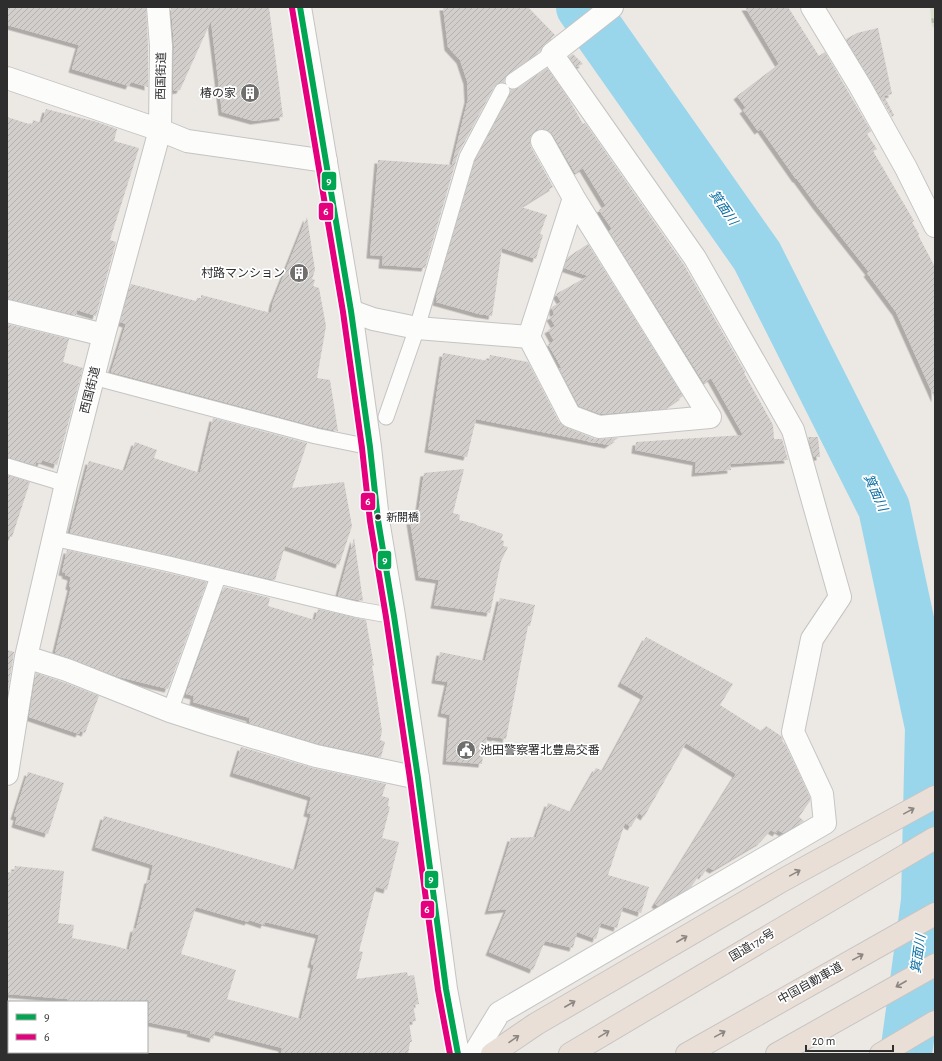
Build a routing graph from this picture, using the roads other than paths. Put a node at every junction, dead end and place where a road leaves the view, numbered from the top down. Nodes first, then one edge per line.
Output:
1 (158, 7) edge
2 (300, 7) edge
3 (612, 7) edge
4 (812, 7) edge
5 (555, 52) junction
6 (7, 78) edge
7 (514, 81) dead end
8 (502, 91) dead end
9 (160, 130) junction
10 (542, 141) dead end
11 (326, 161) junction
12 (574, 198) junction
13 (935, 226) edge
14 (7, 311) edge
15 (351, 311) junction
16 (417, 328) junction
17 (104, 334) junction
18 (529, 338) junction
19 (93, 377) junction
20 (386, 417) dead end
21 (370, 447) junction
22 (7, 466) edge
23 (66, 484) junction
24 (53, 538) junction
25 (218, 577) junction
26 (394, 616) junction
27 (26, 656) junction
28 (170, 711) junction
29 (10, 726) edge
30 (7, 774) edge
31 (418, 778) junction
32 (935, 797) edge
33 (935, 838) edge
34 (935, 853) edge
35 (935, 914) edge
36 (801, 916) junction
37 (935, 964) edge
38 (935, 1022) edge
39 (935, 1040) edge
40 (458, 1054) edge
41 (474, 1054) edge
42 (492, 1054) edge
43 (570, 1054) edge
44 (687, 1054) edge
45 (777, 1054) edge
46 (881, 1054) edge
47 (907, 1054) edge

1 - 9 street, 西国街道
2 - 11 street
3 - 5 street
4 - 13 street
5 - 7 lane
5 - 41 street
6 - 9 street
8 - 16 lane
9 - 11 street
9 - 17 street, 西国街道
10 - 12 street
11 - 15 street
12 - 18 street
12 - 18 street
14 - 17 street
15 - 16 street
15 - 21 street
16 - 18 street
16 - 20 lane
17 - 19 street, 西国街道
19 - 21 lane
19 - 23 street, 西国街道
21 - 26 street
22 - 23 lane
23 - 24 street, 西国街道
24 - 25 lane
24 - 27 street, 西国街道
25 - 26 lane
25 - 28 lane
26 - 31 street
27 - 28 street
27 - 29 street, 西国街道
28 - 31 street
29 - 30 street, 西国街道
31 - 40 street
42 -> 32 highway
33 - 36 highway, 国道176号
34 - 36 highway
44 -> 35 highway, 中国自動車道
43 -> 36 highway, 国道176号
37 -> 45 highway
38 - 46 highway
39 - 47 highway

